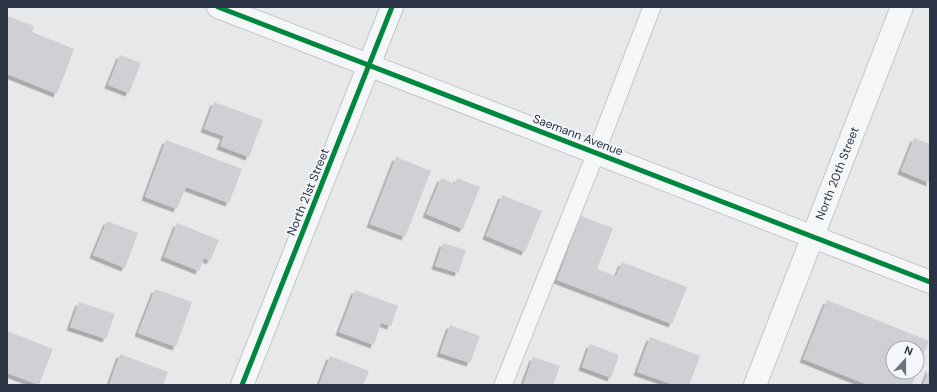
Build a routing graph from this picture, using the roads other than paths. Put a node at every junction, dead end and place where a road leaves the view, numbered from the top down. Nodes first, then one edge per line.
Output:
1 (218, 7) edge
2 (392, 7) edge
3 (652, 7) edge
4 (902, 7) edge
5 (370, 66) junction
6 (596, 153) junction
7 (813, 237) junction
8 (930, 282) edge
9 (242, 385) edge
10 (503, 385) edge
11 (755, 385) edge

1 - 5 street, Saemann Avenue
2 - 5 street, North 21st Street
3 - 6 lane
4 - 7 street, North 20th Street
5 - 6 street, Saemann Avenue
5 - 9 street, North 21st Street
6 - 7 street, Saemann Avenue
6 - 10 lane
7 - 8 street, Saemann Avenue
7 - 11 street, North 20th Street

